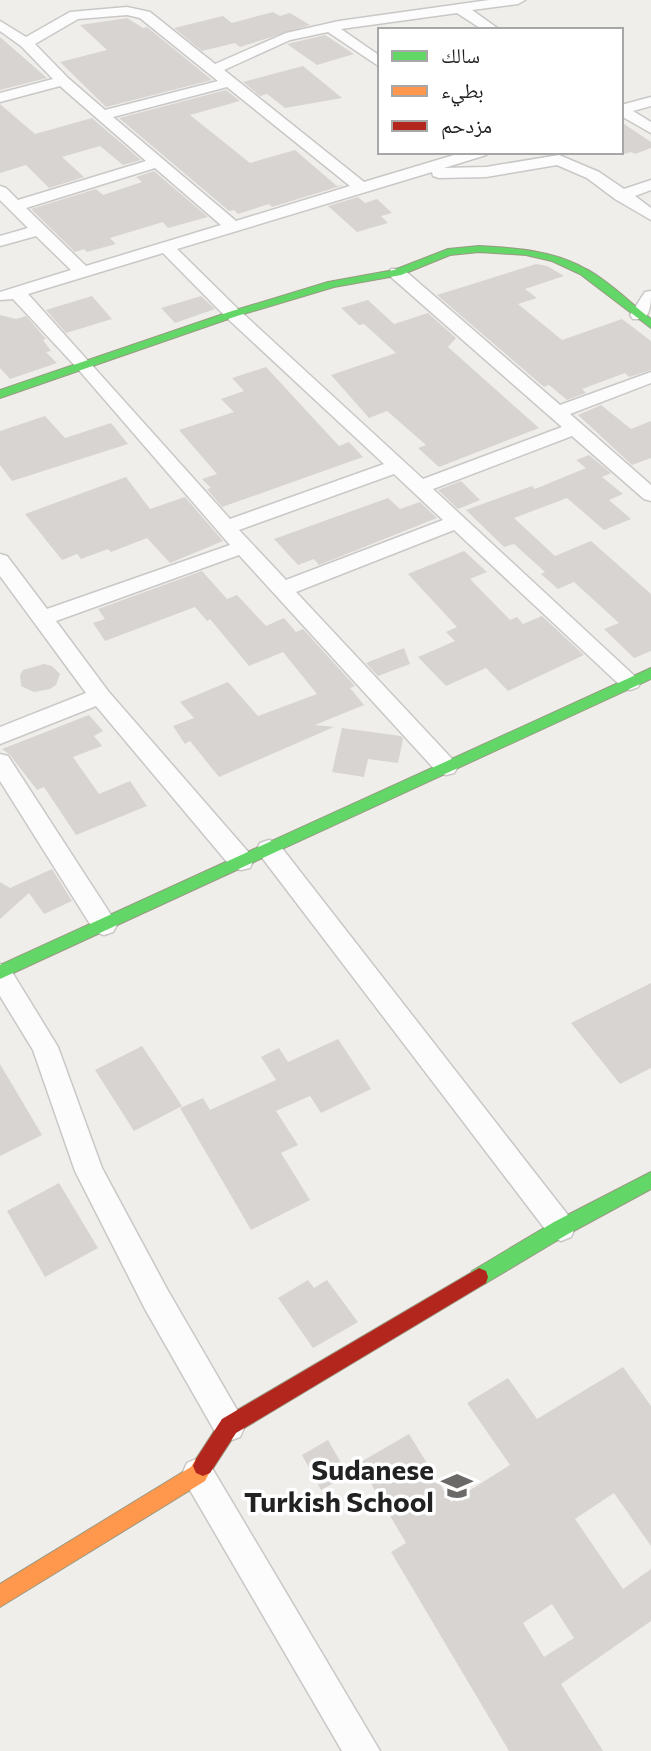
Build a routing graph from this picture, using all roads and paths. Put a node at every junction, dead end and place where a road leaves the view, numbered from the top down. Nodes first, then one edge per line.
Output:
1 (518, 0) edge
2 (460, 8) junction
3 (0, 25) edge
4 (330, 27) junction
5 (490, 28) edge
6 (26, 43) junction
7 (378, 62) edge
8 (215, 69) junction
9 (63, 81) junction
10 (230, 82) junction
11 (0, 98) edge
12 (651, 101) edge
13 (623, 109) edge
14 (623, 111) edge
15 (102, 115) junction
16 (651, 128) edge
17 (474, 154) edge
18 (155, 163) junction
19 (404, 175) junction
20 (651, 185) edge
21 (362, 188) junction
22 (0, 191) edge
23 (621, 196) junction
24 (15, 206) junction
25 (651, 215) edge
26 (234, 228) junction
27 (39, 230) junction
28 (0, 241) edge
29 (166, 247) junction
30 (82, 272) junction
31 (397, 274) junction
32 (8, 294) edge
33 (651, 296) edge
34 (233, 314) junction
35 (645, 320) edge
36 (84, 365) junction
37 (651, 377) edge
38 (0, 394) edge
39 (557, 413) junction
40 (574, 429) junction
41 (397, 466) junction
42 (419, 486) junction
43 (651, 495) edge
44 (457, 522) junction
45 (227, 527) junction
46 (243, 547) junction
47 (0, 561) edge
48 (283, 589) junction
49 (43, 618) junction
50 (651, 673) edge
51 (630, 682) junction
52 (100, 696) junction
53 (0, 736) edge
54 (0, 762) edge
55 (446, 767) junction
56 (269, 849) junction
57 (241, 861) junction
58 (104, 925) junction
59 (0, 973) edge
60 (651, 1180) edge
61 (561, 1228) junction
62 (229, 1426) junction
63 (198, 1474) junction
64 (0, 1596) edge
65 (362, 1751) edge

1 - 2 street
2 - 4 street
2 - 5 street
3 - 6 street
4 - 7 street
4 - 8 street
6 - 8 street
6 - 9 street
8 - 10 street
9 - 11 street
9 - 15 street
10 - 15 street
10 - 21 street
12 - 13 street
14 - 16 street
15 - 18 street
17 - 19 street
18 - 24 street
18 - 26 street
19 - 21 street
19 - 23 street
20 - 23 street
21 - 26 street
22 - 24 street
23 - 25 street
24 - 27 street
26 - 29 street
27 - 28 street
27 - 30 street
29 - 30 street
29 - 34 street
30 - 32 street
31 - 34 street
31 - 35 street
31 - 39 street
32 - 36 street
33 - 35 street
34 - 36 street
34 - 41 street
36 - 38 street
36 - 45 street
37 - 39 street
39 - 40 street
40 - 42 street
40 - 43 street
41 - 42 street
41 - 45 street
42 - 44 street
44 - 48 street
44 - 51 street
45 - 46 street
46 - 48 street
46 - 49 street
47 - 49 street
48 - 55 street
49 - 52 street
50 - 51 street
51 - 55 street
52 - 53 street
52 - 57 street
54 - 58 street
55 - 56 street
56 - 57 street
56 - 61 street
57 - 58 street
58 - 59 street
59 - 62 street
60 - 61 street
61 - 62 street
62 - 63 street
63 - 64 street
63 - 65 street

